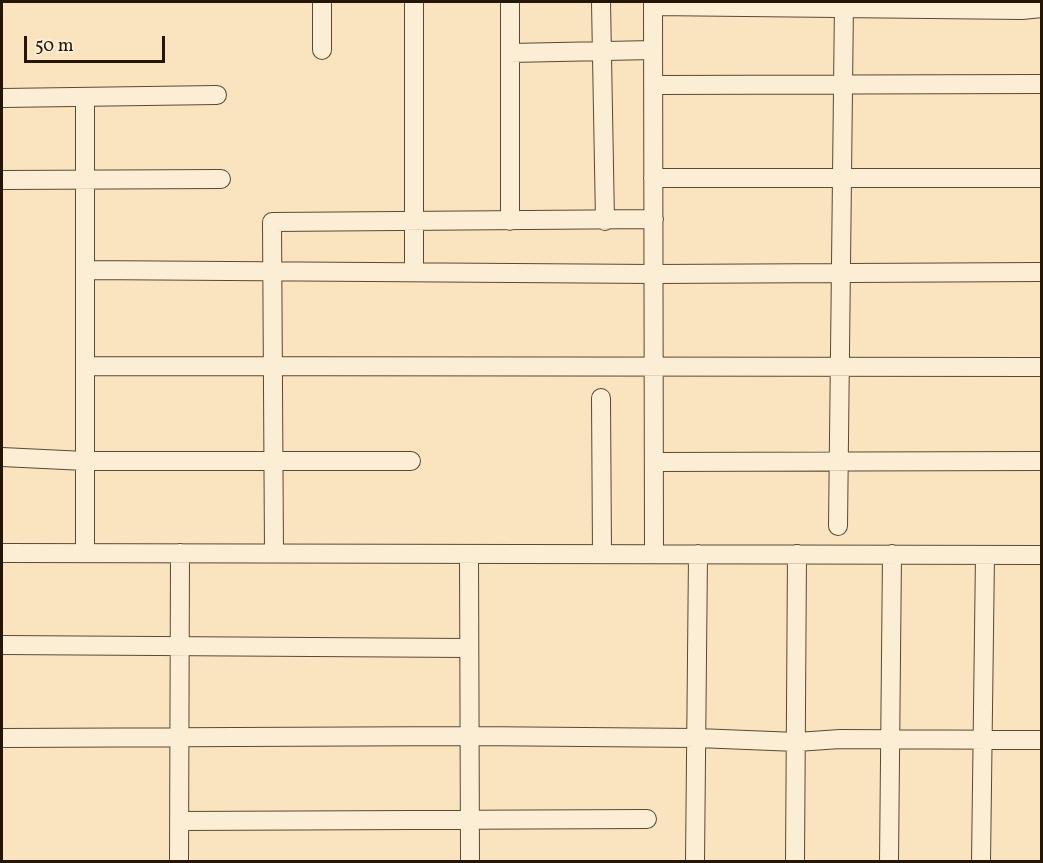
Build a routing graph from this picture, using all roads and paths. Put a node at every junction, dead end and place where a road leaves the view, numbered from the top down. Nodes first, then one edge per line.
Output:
1 (322, 2) edge
2 (414, 2) edge
3 (510, 2) edge
4 (601, 2) edge
5 (653, 4) edge
6 (844, 6) edge
7 (1041, 8) edge
8 (322, 50) dead end
9 (652, 50) junction
10 (600, 52) junction
11 (510, 53) junction
12 (1041, 84) edge
13 (652, 85) junction
14 (843, 86) junction
15 (218, 95) dead end
16 (2, 98) edge
17 (85, 99) junction
18 (652, 178) junction
19 (842, 178) junction
20 (1041, 178) edge
21 (221, 179) dead end
22 (2, 180) edge
23 (87, 181) junction
24 (654, 219) junction
25 (510, 221) junction
26 (605, 221) junction
27 (414, 223) junction
28 (87, 270) junction
29 (414, 271) junction
30 (271, 272) junction
31 (1041, 272) edge
32 (842, 273) junction
33 (654, 274) junction
34 (654, 365) junction
35 (841, 365) junction
36 (86, 366) junction
37 (272, 366) junction
38 (1041, 367) edge
39 (601, 398) dead end
40 (2, 458) edge
41 (273, 460) junction
42 (411, 460) dead end
43 (1041, 460) edge
44 (85, 461) junction
45 (654, 462) junction
46 (839, 462) junction
47 (838, 526) dead end
48 (2, 553) edge
49 (85, 553) junction
50 (180, 553) junction
51 (273, 553) junction
52 (469, 554) junction
53 (602, 554) junction
54 (654, 554) junction
55 (699, 554) junction
56 (797, 554) junction
57 (892, 555) junction
58 (985, 555) junction
59 (1041, 555) edge
60 (2, 645) edge
61 (180, 646) junction
62 (468, 648) junction
63 (179, 736) junction
64 (471, 736) junction
65 (2, 738) edge
66 (697, 738) junction
67 (1041, 740) edge
68 (891, 741) junction
69 (983, 741) junction
70 (797, 742) junction
71 (647, 819) dead end
72 (469, 820) junction
73 (179, 821) junction
74 (178, 861) edge
75 (470, 861) edge
76 (695, 861) edge
77 (795, 861) edge
78 (889, 861) edge
79 (981, 861) edge

1 - 8 street
2 - 27 street
3 - 11 street
4 - 10 street
5 - 6 street
5 - 9 street
6 - 7 street
6 - 14 street
9 - 10 street
9 - 13 street
10 - 11 street
10 - 26 street
11 - 25 street
12 - 14 street
13 - 14 street
13 - 18 street
14 - 19 street
15 - 17 street
16 - 17 street
17 - 23 street
18 - 19 street
18 - 24 street
19 - 20 street
19 - 32 street
21 - 23 street
22 - 23 street
23 - 28 street
24 - 26 street
24 - 33 street
25 - 26 street
25 - 27 street
27 - 29 street
27 - 30 street
28 - 30 street
28 - 36 street
29 - 30 street
29 - 33 street
30 - 37 street
31 - 32 street
32 - 33 street
32 - 35 street
33 - 34 street
34 - 35 street
34 - 37 street
34 - 45 street
35 - 38 street
35 - 46 street
36 - 37 street
36 - 44 street
37 - 41 street
39 - 53 street
40 - 44 street
41 - 42 street
41 - 44 street
41 - 51 street
43 - 46 street
44 - 49 street
45 - 46 street
45 - 54 street
46 - 47 street
48 - 49 street
49 - 50 street
50 - 51 street
50 - 61 street
51 - 52 street
52 - 53 street
52 - 62 street
53 - 54 street
54 - 55 street
55 - 56 street
55 - 66 street
56 - 57 street
56 - 70 street
57 - 58 street
57 - 68 street
58 - 59 street
58 - 69 street
60 - 61 street
61 - 62 street
61 - 63 street
62 - 64 street
63 - 64 street
63 - 65 street
63 - 73 street
64 - 66 street
64 - 72 street
66 - 70 street
66 - 76 street
67 - 69 street
68 - 69 street
68 - 70 street
68 - 78 street
69 - 79 street
70 - 77 street
71 - 72 street
72 - 73 street
72 - 75 street
73 - 74 street

